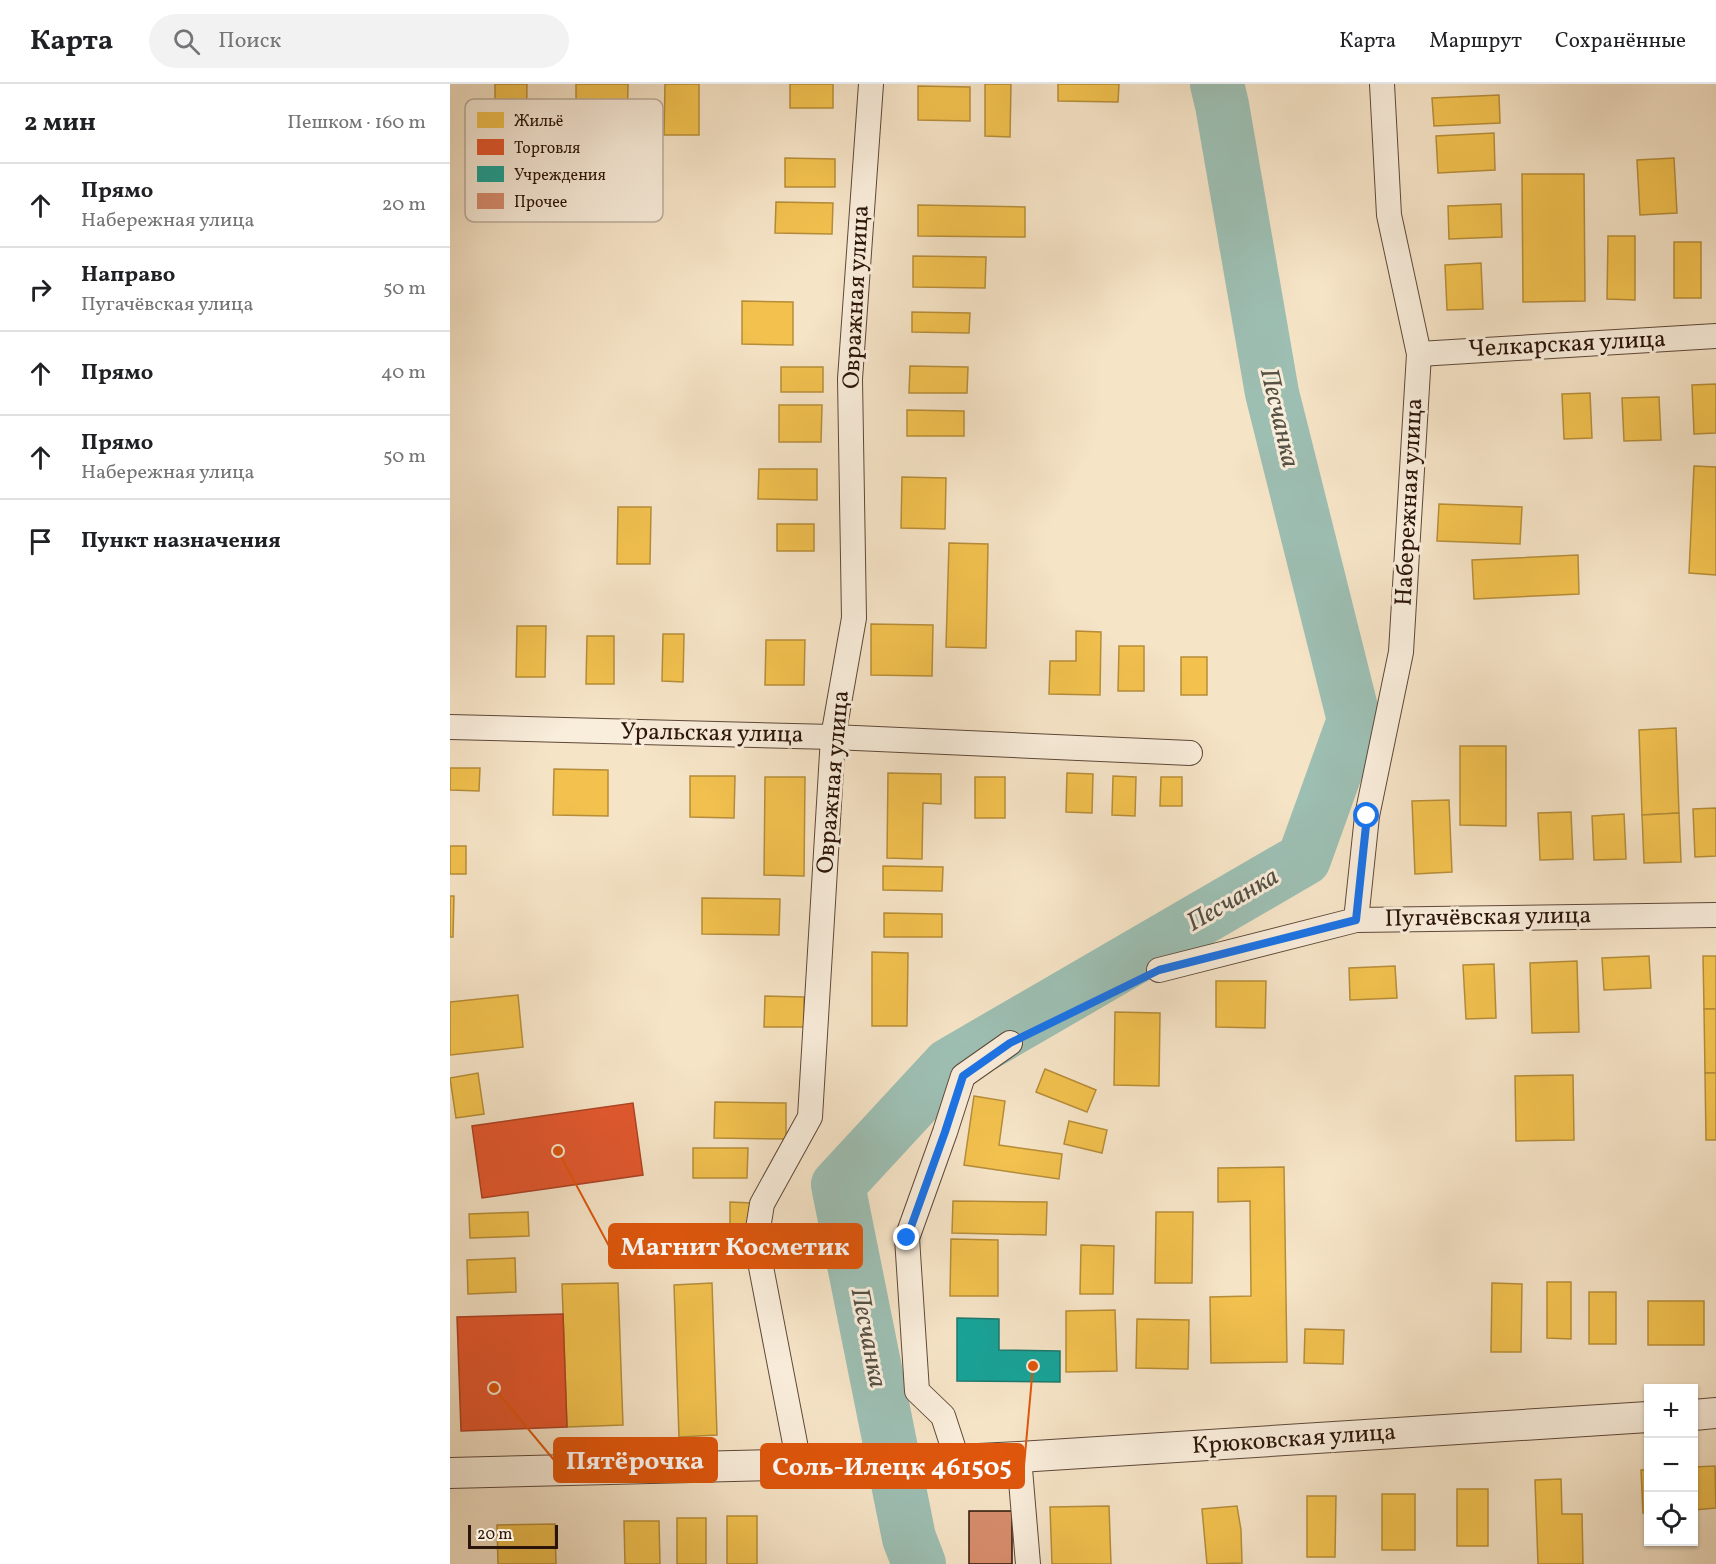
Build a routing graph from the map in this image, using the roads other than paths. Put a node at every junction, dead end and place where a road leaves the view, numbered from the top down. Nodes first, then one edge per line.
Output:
1 (871, 84) edge
2 (1382, 84) edge
3 (1716, 336) edge
4 (1419, 354) junction
5 (450, 727) edge
6 (833, 737) junction
7 (1190, 753) dead end
8 (1716, 915) edge
9 (1356, 920) junction
10 (1159, 970) road end
11 (1010, 1043) road end
12 (1716, 1413) edge
13 (1698, 1415) edge
14 (1644, 1418) edge
15 (1019, 1457) junction
16 (948, 1460) junction
17 (799, 1464) junction
18 (450, 1473) edge
19 (1028, 1564) edge

1 - 6 street, Овражная улица
2 - 4 street, Набережная улица
3 - 4 street, Челкарская улица
4 - 9 street, Набережная улица
5 - 6 street, Уральская улица
6 - 7 street, Уральская улица
6 - 17 street, Овражная улица
8 - 9 street, Пугачёвская улица
9 - 10 street, Пугачёвская улица
11 - 16 street
12 - 13 street
14 - 15 street, Крюковская улица
15 - 16 street, Крюковская улица
15 - 19 street
16 - 17 street, Крюковская улица
17 - 18 street, Крюковская улица

